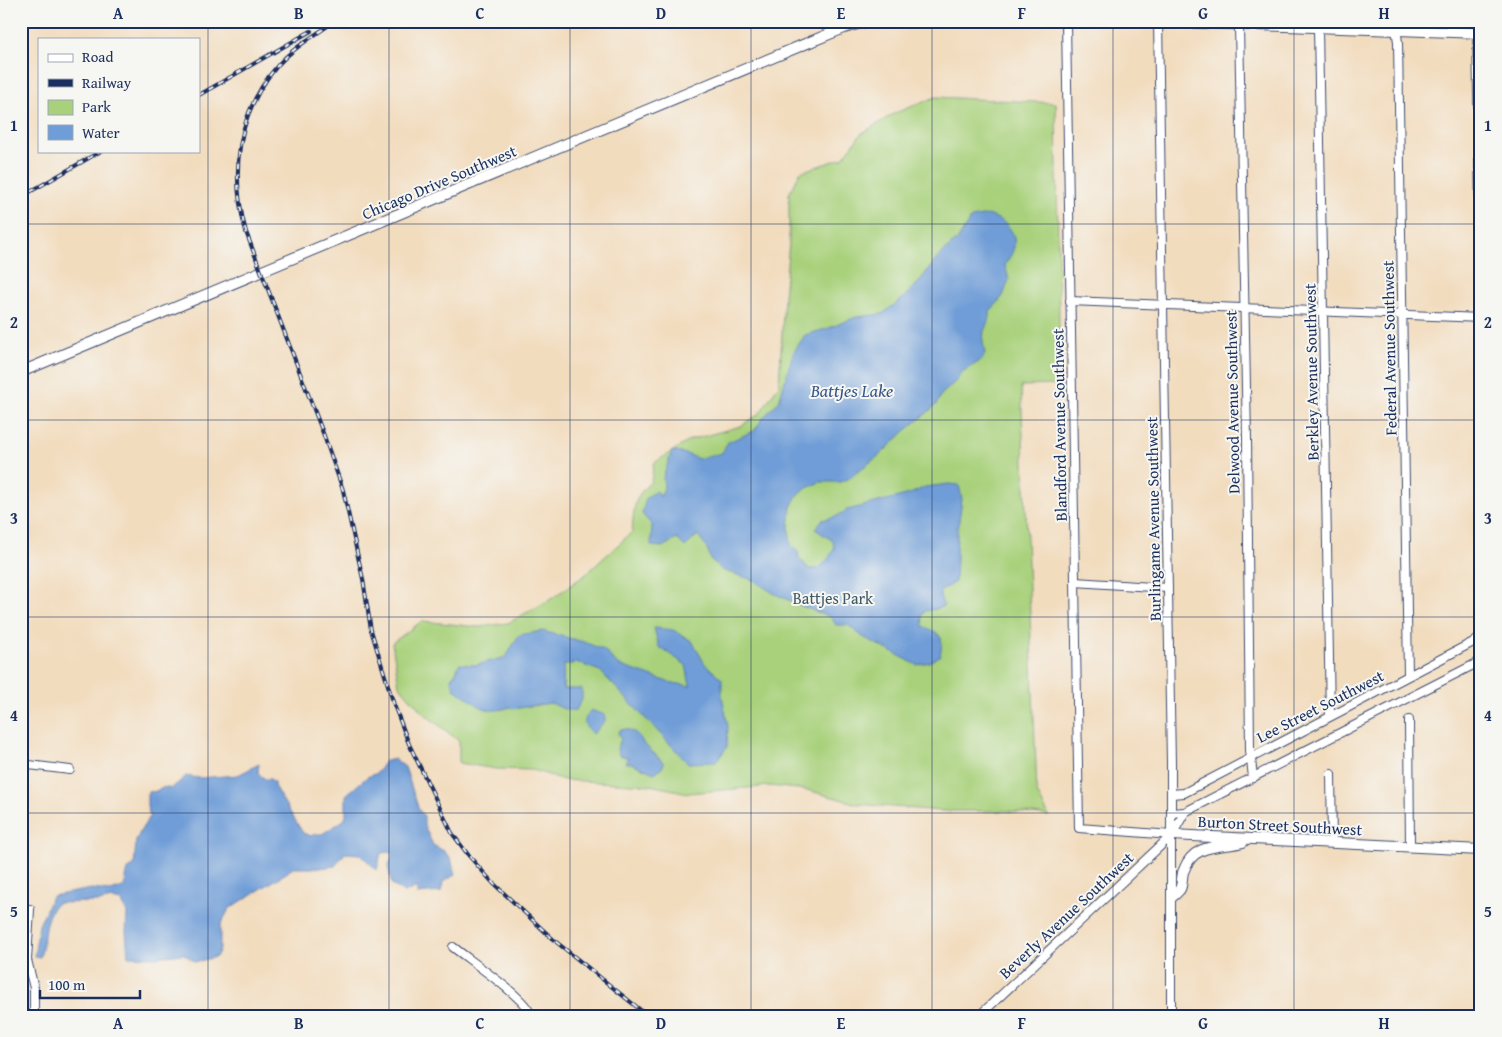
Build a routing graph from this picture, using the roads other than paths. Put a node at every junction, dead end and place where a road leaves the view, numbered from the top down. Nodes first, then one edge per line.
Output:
1 (868, 21) edge
2 (1066, 21) edge
3 (1150, 21) edge
4 (1158, 22) edge
5 (1239, 24) junction
6 (1396, 26) edge
7 (1318, 27) junction
8 (1479, 33) edge
9 (1481, 270) edge
10 (1070, 301) junction
11 (1163, 306) junction
12 (1244, 309) junction
13 (1323, 312) junction
14 (1402, 314) junction
15 (1481, 318) edge
16 (21, 372) edge
17 (1075, 582) junction
18 (1168, 588) junction
19 (1481, 638) edge
20 (1481, 661) edge
21 (1408, 675) junction
22 (1330, 716) junction
23 (1409, 720) dead end
24 (1250, 757) junction
25 (21, 764) edge
26 (70, 770) dead end
27 (1331, 774) dead end
28 (1253, 778) junction
29 (1171, 794) junction
30 (1185, 812) junction
31 (1172, 813) junction
32 (1079, 828) joint
33 (1172, 835) junction
34 (1257, 839) junction
35 (1332, 842) junction
36 (1410, 846) junction
37 (1481, 850) edge
38 (1172, 897) junction
39 (30, 909) dead end
40 (453, 948) dead end
41 (34, 1016) edge
42 (531, 1016) edge
43 (979, 1016) edge
44 (1171, 1016) edge

1 - 16 main road, Chicago Drive Southwest
2 - 10 street, Blandford Avenue Southwest
3 - 4 main road
4 - 5 main road
4 - 11 street, Burlingame Avenue Southwest
5 - 7 main road
5 - 12 street, Delwood Avenue Southwest
6 - 7 main road
6 - 8 main road
6 - 14 street, Federal Avenue Southwest
7 - 13 street, Berkley Avenue Southwest
8 - 9 street
10 - 11 street
10 - 17 street, Blandford Avenue Southwest
11 - 12 street
11 - 18 street, Burlingame Avenue Southwest
12 - 13 street
12 - 24 street, Delwood Avenue Southwest
13 - 14 street
13 - 22 street, Berkley Avenue Southwest
14 - 15 street
14 - 21 street, Federal Avenue Southwest
17 - 18 street
17 - 32 street, Blandford Avenue Southwest
18 - 29 street, Burlingame Avenue Southwest
19 - 21 street, Lee Street Southwest
20 - 28 street, Lee Street Southwest
21 - 22 street, Lee Street Southwest
22 - 24 street, Lee Street Southwest
23 - 36 street
24 - 28 street, Delwood Avenue Southwest
24 - 29 street, Lee Street Southwest
25 - 26 street
27 - 35 street
28 - 30 street, Lee Street Southwest
29 - 31 street, Burlingame Avenue Southwest
30 - 31 street, Lee Street Southwest
30 - 33 street
31 - 33 street, Burlingame Avenue Southwest
32 - 33 street, Burton Street Southwest
33 - 34 main road, Burton Street Southwest
33 - 38 street, Burlingame Avenue Southwest
33 - 43 street, Beverly Avenue Southwest
34 - 35 main road, Burton Street Southwest
34 - 38 main road
35 - 36 main road, Burton Street Southwest
36 - 37 main road, Burton Street Southwest
38 - 44 street, Burlingame Avenue Southwest
39 - 41 street
40 - 42 street

